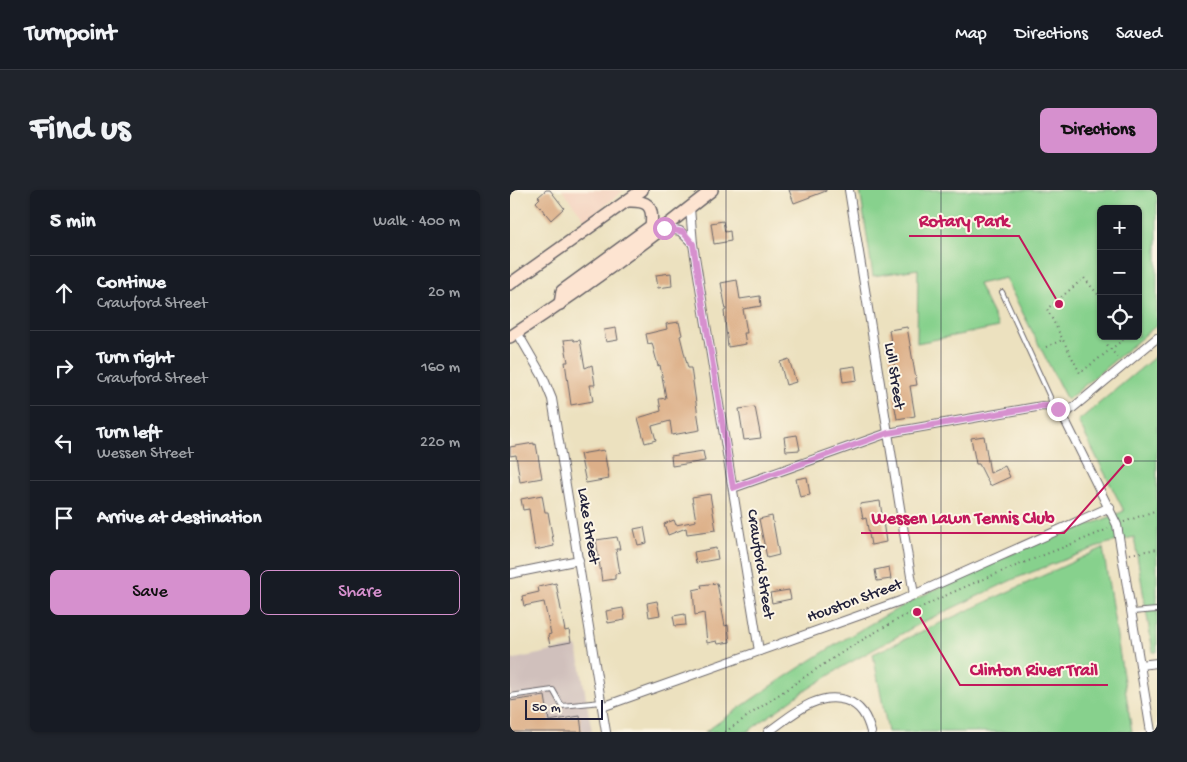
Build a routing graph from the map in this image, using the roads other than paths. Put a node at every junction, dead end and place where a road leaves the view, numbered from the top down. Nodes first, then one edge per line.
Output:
1 (642, 190) edge
2 (712, 190) edge
3 (849, 190) edge
4 (627, 201) junction
5 (690, 208) junction
6 (664, 228) junction
7 (693, 244) junction
8 (510, 284) edge
9 (1002, 292) dead end
10 (560, 304) junction
11 (514, 334) edge
12 (1157, 338) edge
13 (1052, 406) junction
14 (1063, 416) junction
15 (888, 433) junction
16 (733, 488) junction
17 (1110, 507) junction
18 (579, 560) junction
19 (510, 574) edge
20 (914, 595) junction
21 (1157, 610) edge
22 (1132, 612) junction
23 (759, 651) junction
24 (1157, 662) edge
25 (1140, 665) junction
26 (510, 696) edge
27 (602, 705) junction
28 (606, 732) edge
29 (768, 732) edge
30 (871, 732) edge
31 (1151, 732) edge

1 - 4 main road
2 - 5 main road
3 - 15 street, Lull Street
4 - 8 main road
4 - 10 main road
5 - 6 main road
5 - 7 street, Crawford Street
6 - 7 street
6 - 10 main road
7 - 16 street, Crawford Street
9 - 13 lane
10 - 11 main road
11 - 18 street, Lake Street
12 - 14 street
13 - 14 street
13 - 15 street
14 - 17 street
15 - 16 street
15 - 20 street, Lull Street
16 - 23 street, Crawford Street
17 - 20 street, Houston Street
17 - 22 street
18 - 19 street
18 - 27 street, Lake Street
20 - 23 street, Houston Street
21 - 22 lane
22 - 25 street
23 - 27 street, Houston Street
24 - 25 street
25 - 31 street
26 - 27 lane
27 - 28 street, Lake Street
29 - 30 street

